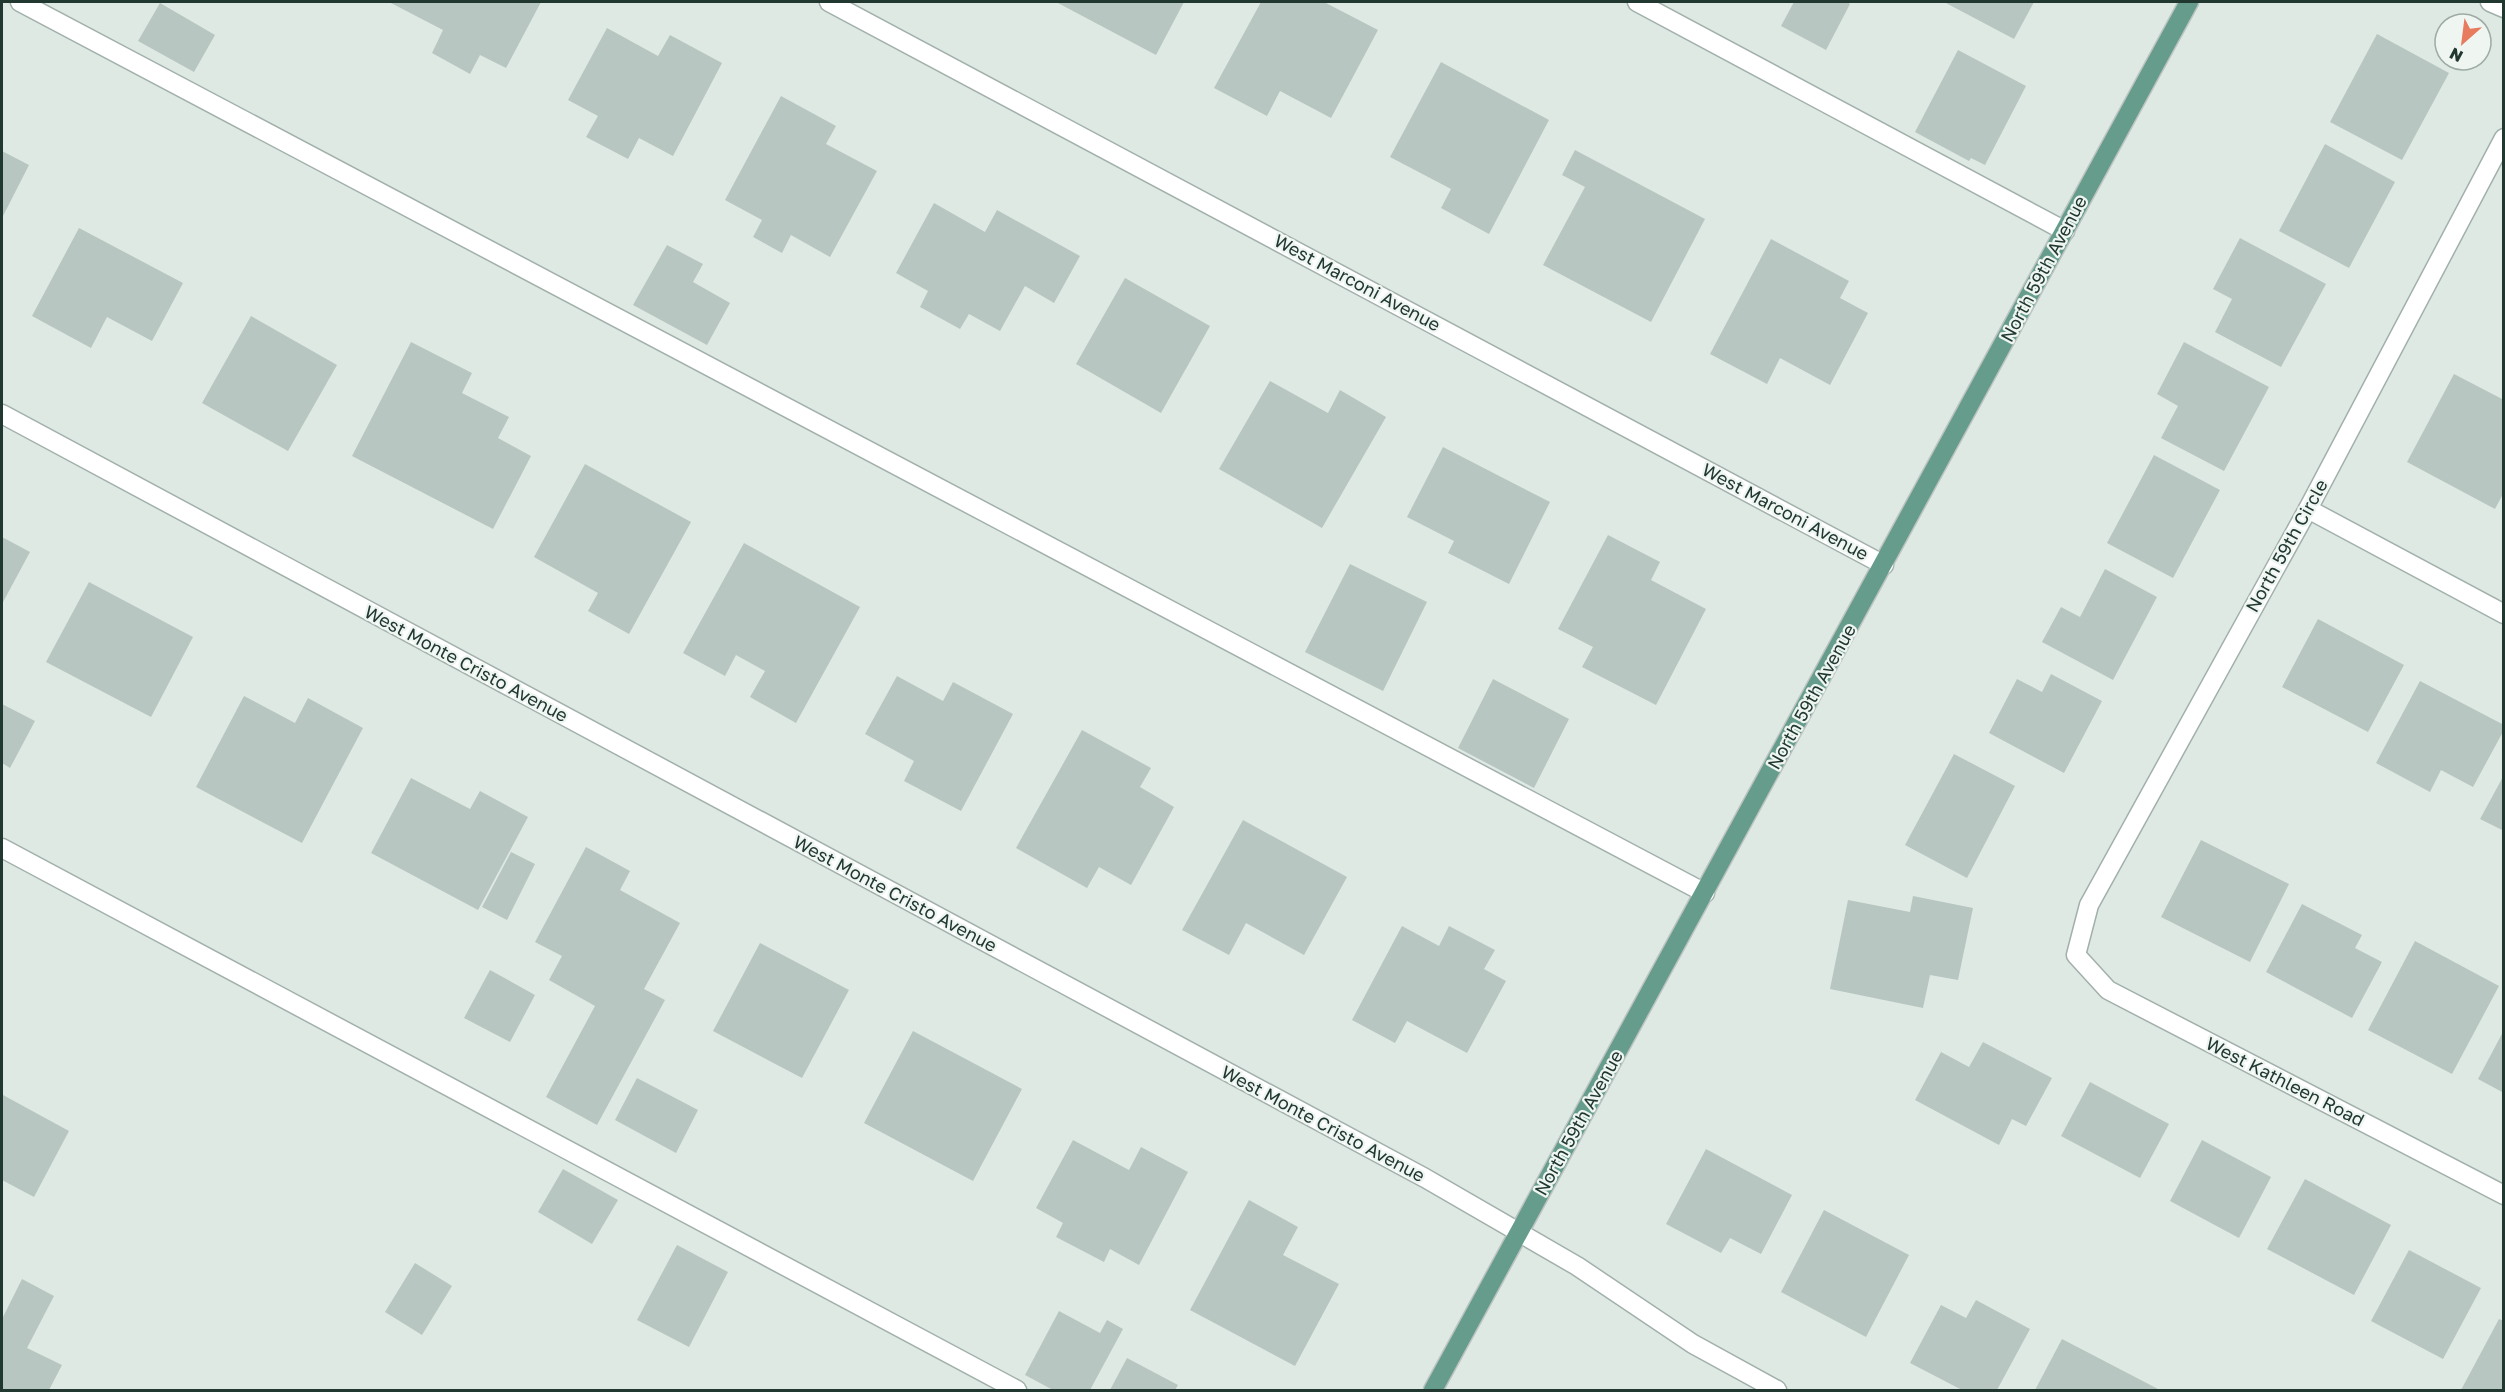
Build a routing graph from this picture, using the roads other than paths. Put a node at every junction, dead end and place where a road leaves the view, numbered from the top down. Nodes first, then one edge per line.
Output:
1 (20, 2) edge
2 (829, 2) edge
3 (1637, 2) edge
4 (2189, 2) edge
5 (2490, 2) edge
6 (2504, 8) edge
7 (2504, 138) edge
8 (2065, 231) junction
9 (2, 414) edge
10 (2308, 509) junction
11 (1884, 565) junction
12 (2504, 614) edge
13 (2, 848) edge
14 (1705, 893) junction
15 (2076, 955) joint
16 (2504, 1195) edge
17 (1519, 1232) junction
18 (1017, 1390) edge
19 (1433, 1390) edge
20 (1777, 1390) edge

1 - 14 street
2 - 11 street, West Marconi Avenue
3 - 8 street
4 - 8 main road, North 59th Avenue
5 - 6 street
7 - 10 street, North 59th Circle
8 - 11 main road, North 59th Avenue
9 - 17 street, West Monte Cristo Avenue
10 - 12 street
10 - 15 street, North 59th Circle
11 - 14 main road, North 59th Avenue
13 - 18 street
14 - 17 main road, North 59th Avenue
15 - 16 street, West Kathleen Road
17 - 19 main road, North 59th Avenue
17 - 20 street, West Monte Cristo Avenue

